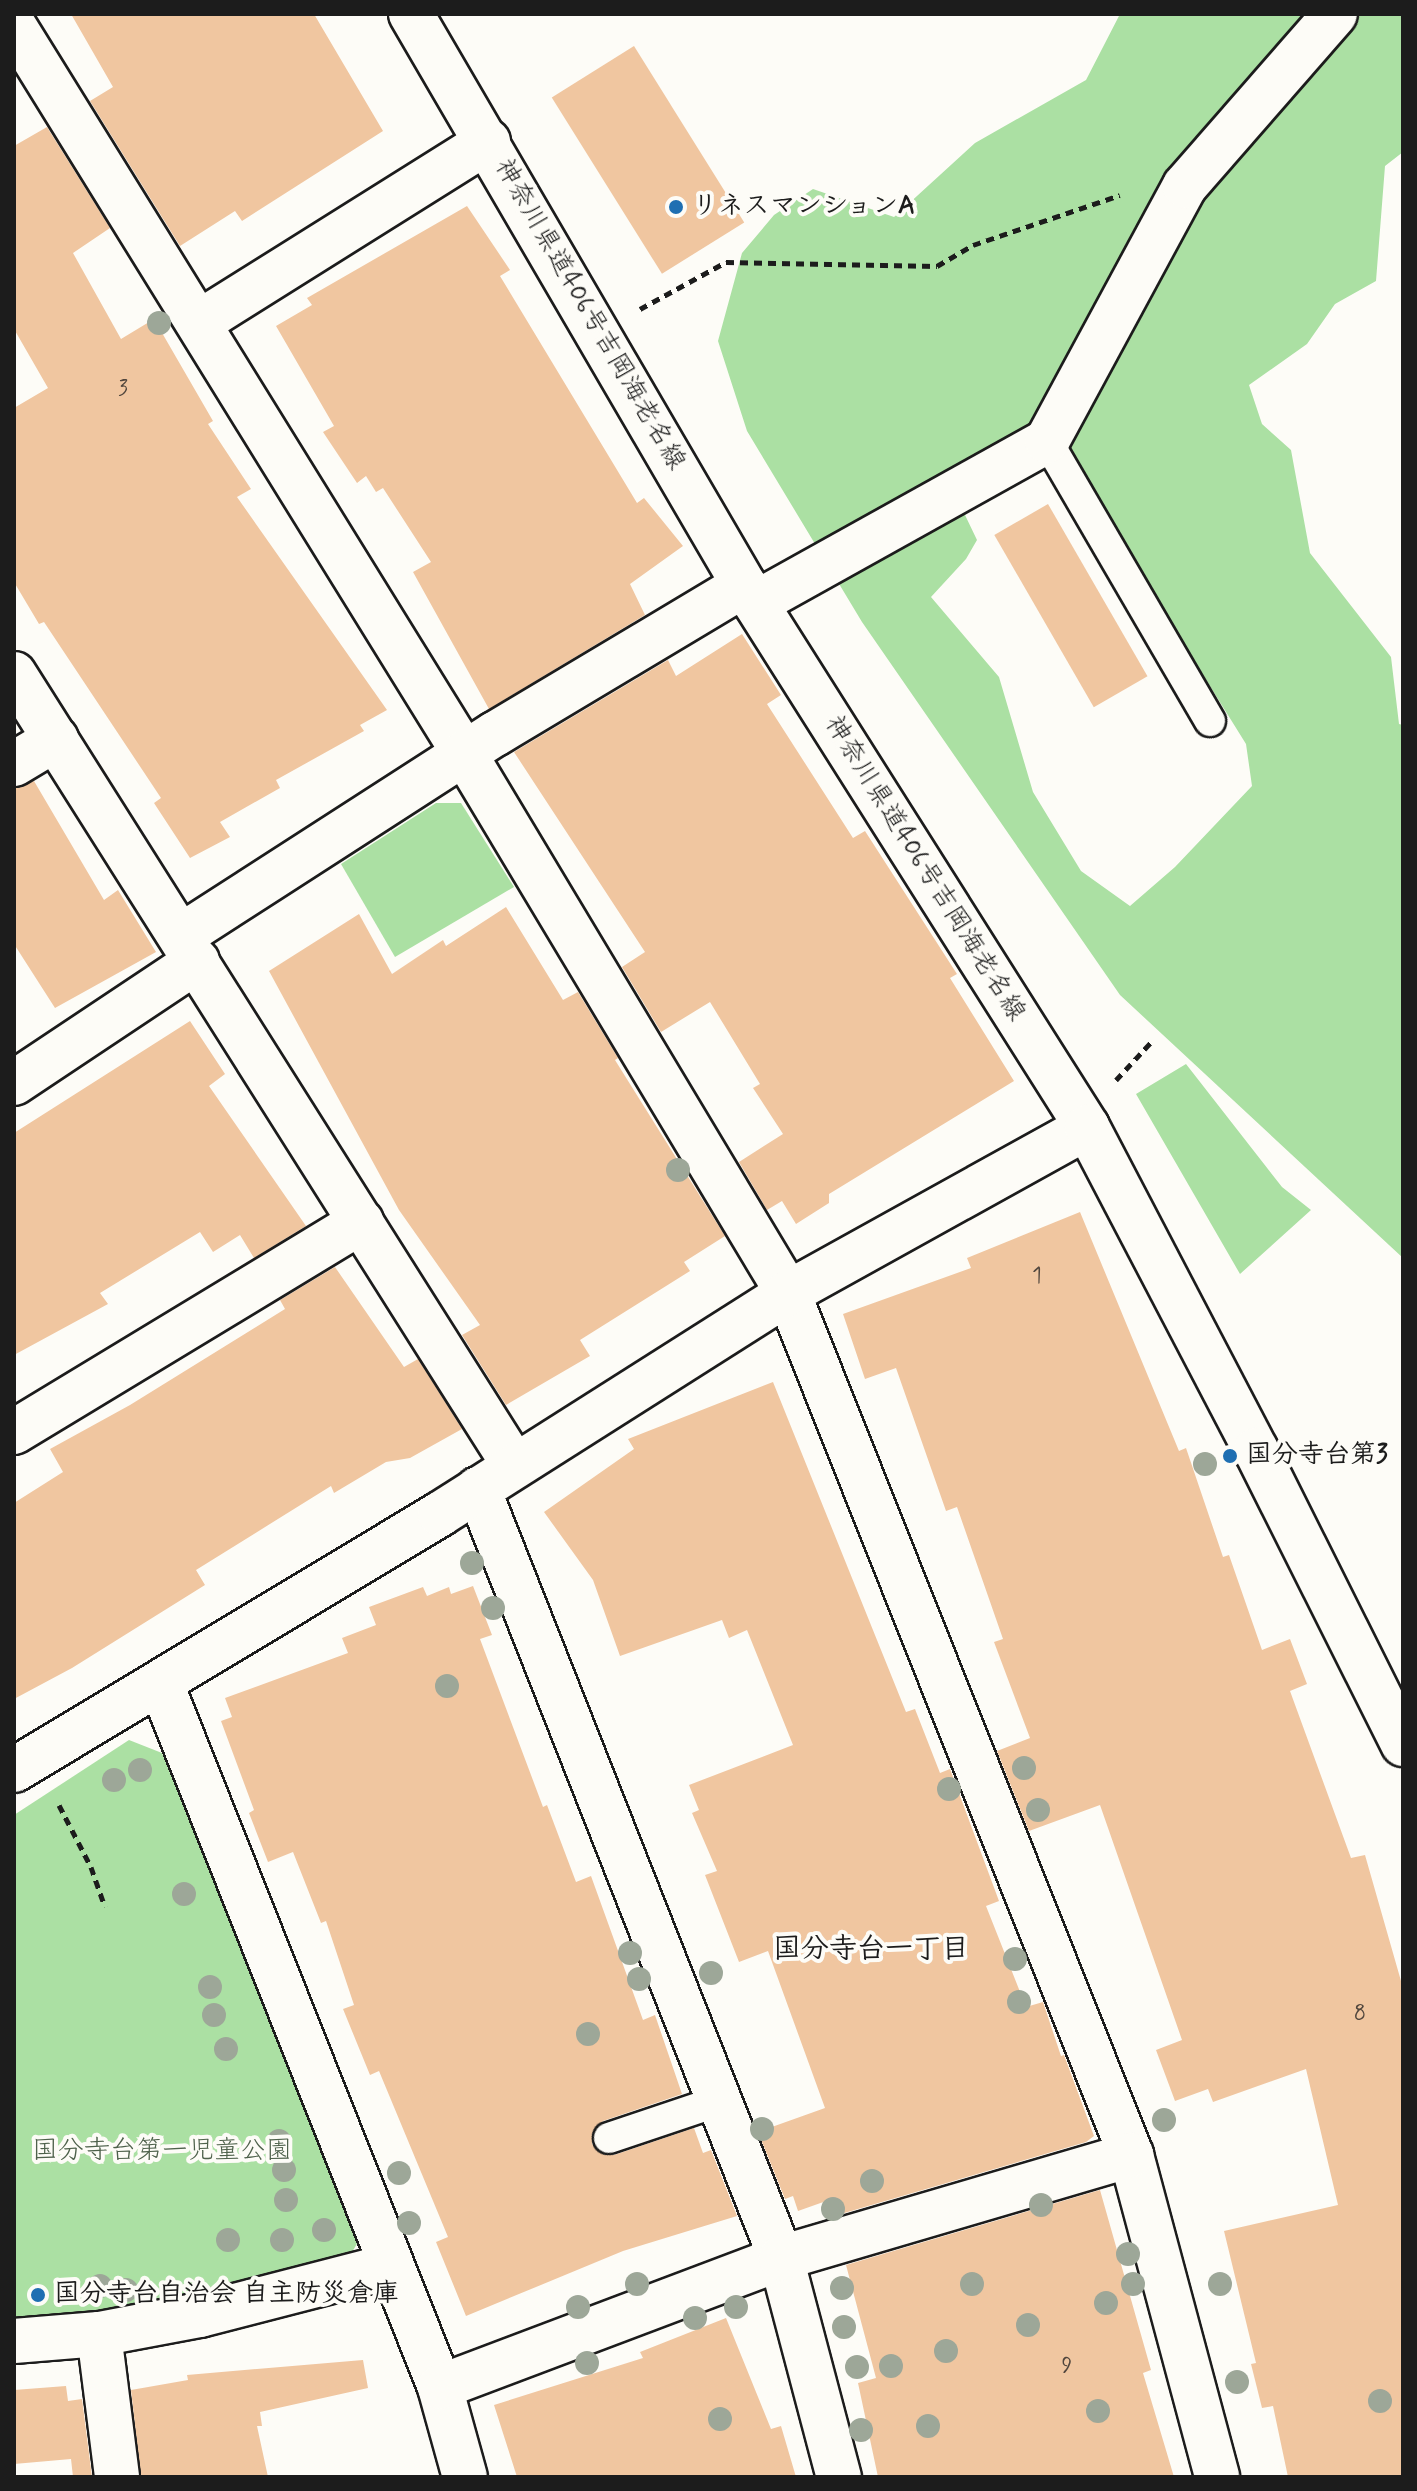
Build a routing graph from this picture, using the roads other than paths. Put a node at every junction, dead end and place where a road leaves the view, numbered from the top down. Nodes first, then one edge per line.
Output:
1 (411, 14) edge
2 (1335, 14) edge
3 (14, 26) edge
4 (488, 141) junction
5 (200, 322) junction
6 (1047, 441) junction
7 (750, 594) junction
8 (14, 674) edge
9 (1210, 721) dead end
10 (56, 739) junction
11 (464, 753) junction
12 (14, 764) edge
13 (189, 949) junction
14 (14, 1083) edge
15 (1087, 1127) junction
16 (361, 1222) junction
17 (788, 1293) junction
18 (14, 1432) edge
19 (514, 1465) junction
20 (478, 1489) junction
21 (161, 1684) junction
22 (1403, 1744) edge
23 (14, 1770) edge
24 (719, 2101) junction
25 (609, 2138) dead end
26 (1131, 2155) junction
27 (781, 2258) junction
28 (390, 2266) junction
29 (99, 2334) junction
30 (14, 2341) edge
31 (440, 2387) junction
32 (117, 2477) edge
33 (465, 2477) edge
34 (839, 2477) edge
35 (1217, 2477) edge

1 - 4 street, 神奈川県道406号吉岡海老名線
2 - 6 street
3 - 5 street
4 - 5 street
4 - 7 street, 神奈川県道406号吉岡海老名線
5 - 11 street
6 - 7 street
6 - 9 lane
7 - 11 street
7 - 15 street, 神奈川県道406号吉岡海老名線
8 - 10 street
10 - 12 street
10 - 13 street
11 - 13 street
11 - 17 street
13 - 14 street
13 - 16 street
15 - 17 street
15 - 22 street, 神奈川県道406号吉岡海老名線
16 - 18 street
16 - 19 street
17 - 19 street
17 - 26 street
19 - 20 street
20 - 21 street
20 - 24 street
21 - 23 street
21 - 28 street
24 - 25 lane
24 - 27 street
26 - 27 street
26 - 35 street
27 - 31 street
27 - 34 street
28 - 29 street
28 - 31 street
29 - 30 street
29 - 32 street
31 - 33 street

